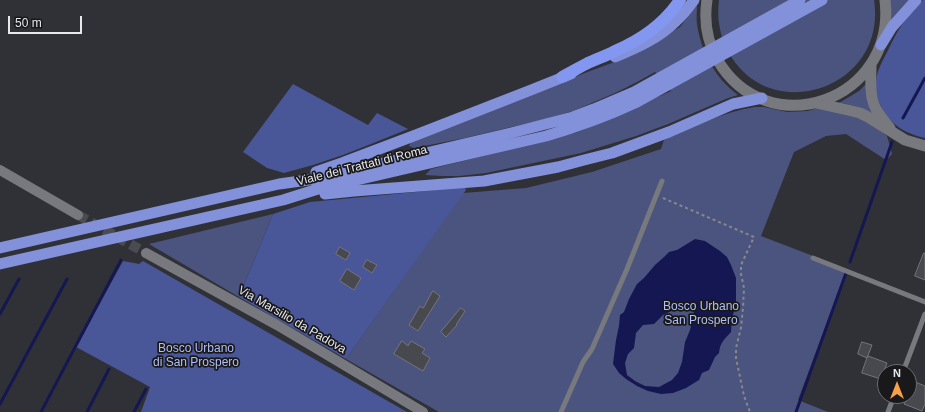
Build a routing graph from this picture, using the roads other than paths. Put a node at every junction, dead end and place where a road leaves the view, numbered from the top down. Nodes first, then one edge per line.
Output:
1 (680, 0) edge
2 (694, 0) edge
3 (707, 0) edge
4 (800, 0) edge
5 (822, 0) edge
6 (885, 0) edge
7 (916, 0) edge
8 (881, 45) junction
9 (871, 65) junction
10 (562, 77) junction
11 (654, 87) junction
12 (762, 98) junction
13 (815, 103) junction
14 (894, 133) junction
15 (925, 146) edge
16 (0, 170) edge
17 (662, 181) dead end
18 (279, 184) junction
19 (283, 200) junction
20 (78, 215) tunnel mouth
21 (0, 248) edge
22 (146, 253) tunnel mouth
23 (813, 258) dead end
24 (0, 264) edge
25 (925, 302) edge
26 (925, 314) edge
27 (906, 364) edge
28 (423, 412) edge
29 (562, 412) edge

1 - 10 highway
2 - 10 highway
3 - 12 street
4 - 11 highway, Viale dei Trattati di Roma
5 - 11 highway, Viale dei Trattati di Roma
6 - 8 street
7 - 8 highway
8 - 9 street
9 - 13 street
9 - 14 street
10 - 18 highway
11 - 18 highway, Viale dei Trattati di Roma
11 - 19 highway, Viale dei Trattati di Roma
12 - 13 street
12 - 19 highway
13 - 14 street
14 - 15 street
16 - 20 street
17 - 29 lane
18 - 21 highway, Viale dei Trattati di Roma
19 - 24 highway, Viale dei Trattati di Roma
22 - 28 street, Via Marsilio da Padova
23 - 25 lane
26 - 27 lane

